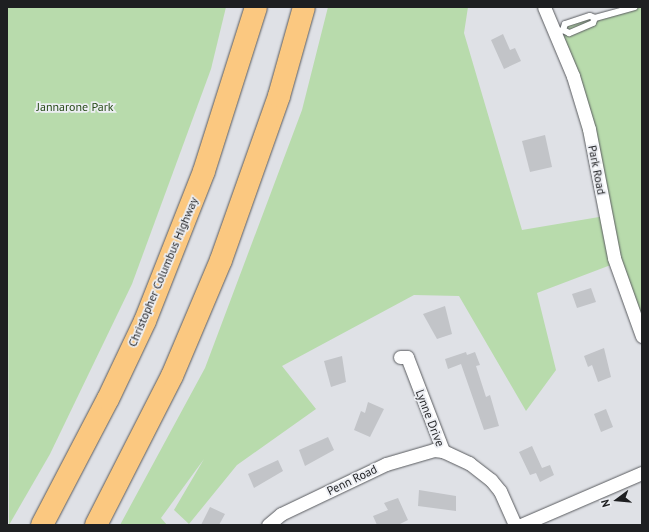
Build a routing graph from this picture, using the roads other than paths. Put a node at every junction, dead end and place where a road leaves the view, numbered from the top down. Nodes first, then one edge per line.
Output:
1 (256, 7) edge
2 (304, 7) edge
3 (544, 7) edge
4 (635, 7) edge
5 (560, 31) junction
6 (642, 336) edge
7 (400, 357) dead end
8 (443, 451) junction
9 (642, 473) edge
10 (42, 525) edge
11 (96, 525) edge
12 (268, 525) edge
13 (515, 525) edge
14 (521, 525) edge

1 - 10 highway, Christopher Columbus Highway
2 - 11 highway
3 - 5 street, Park Road
4 - 5 lane
5 - 6 street, Park Road
7 - 8 street, Lynne Drive
8 - 12 street, Penn Road
8 - 13 street, Lynne Drive
9 - 14 street

